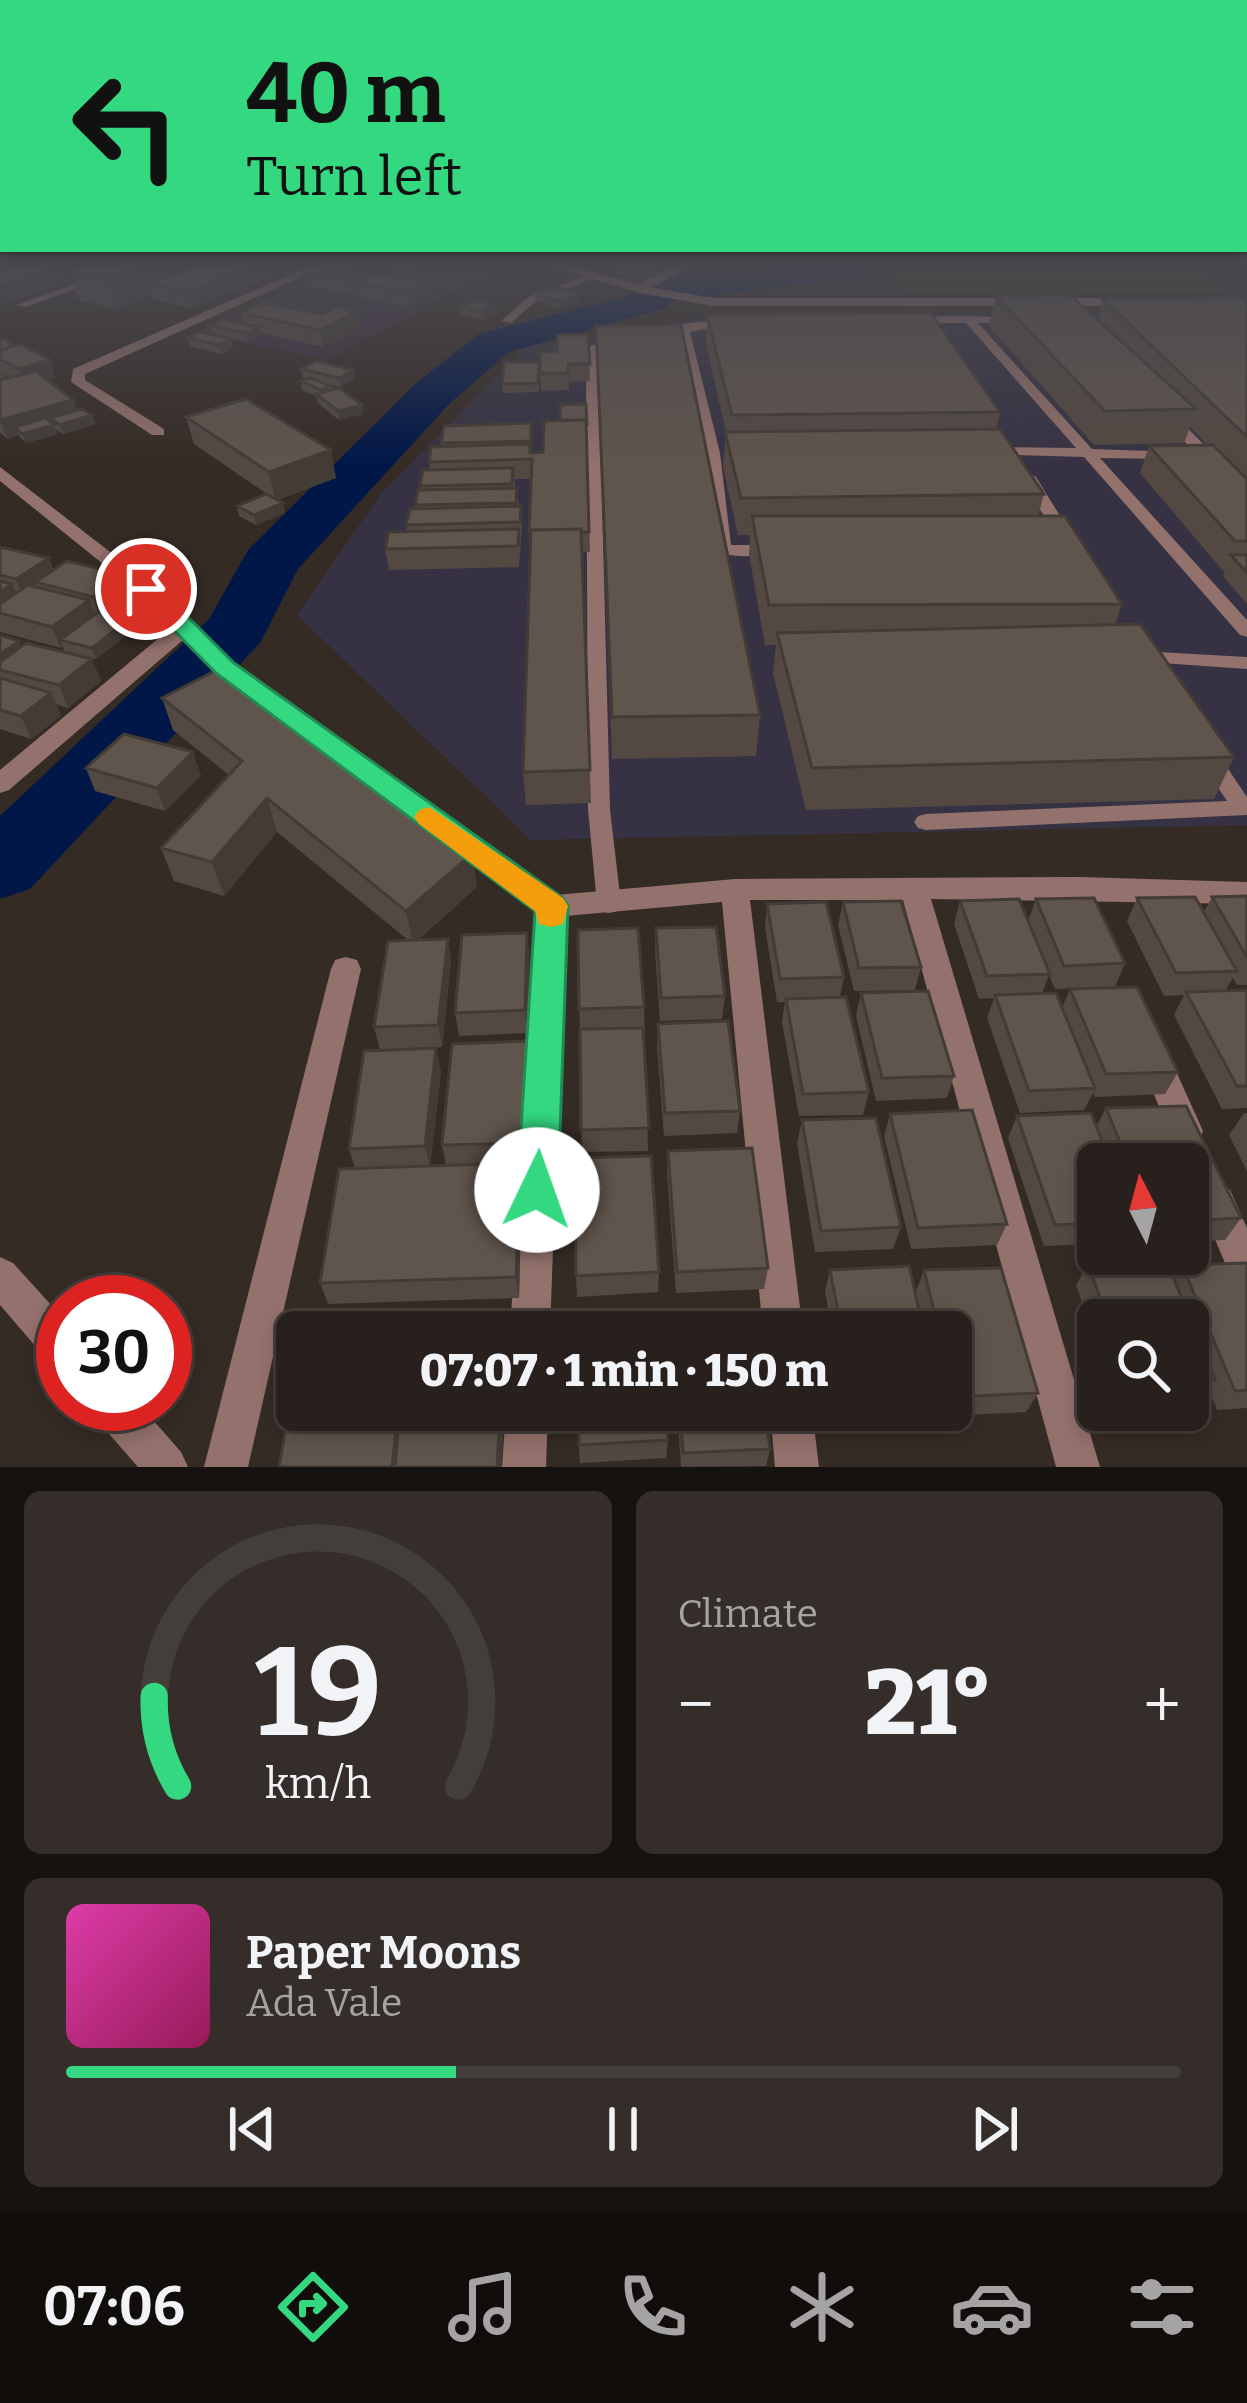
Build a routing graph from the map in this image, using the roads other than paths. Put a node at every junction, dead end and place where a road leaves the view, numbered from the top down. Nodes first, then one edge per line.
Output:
1 (177, 328) edge
2 (681, 328) edge
3 (683, 328) edge
4 (923, 328) edge
5 (977, 328) edge
6 (936, 343) edge
7 (1157, 405) edge
8 (158, 433) dead end
9 (999, 434) edge
10 (965, 451) edge
11 (1012, 452) junction
12 (712, 453) junction
13 (735, 453) edge
14 (1090, 453) junction
15 (1206, 456) junction
16 (0, 472) edge
17 (1247, 498) edge
18 (1071, 545) junction
19 (1048, 546) edge
20 (793, 549) edge
21 (1083, 564) edge
22 (106, 580) edge
23 (146, 589) junction
24 (187, 625) junction
25 (1247, 631) edge
26 (1130, 638) edge
27 (1118, 657) edge
28 (1141, 657) junction
29 (1247, 663) edge
30 (1154, 676) edge
31 (1192, 732) edge
32 (11, 762) edge
33 (0, 784) edge
34 (926, 822) dead end
35 (1080, 888) junction
36 (914, 889) junction
37 (735, 890) junction
38 (1247, 893) edge
39 (609, 904) junction
40 (551, 906) junction
41 (1099, 930) edge
42 (346, 969) dead end
43 (1145, 1037) edge
44 (1247, 1271) edge
45 (0, 1276) edge
46 (531, 1311) edge
47 (781, 1311) edge
48 (36, 1317) edge
49 (135, 1431) edge
50 (525, 1431) edge
51 (793, 1431) edge
52 (166, 1467) edge
53 (226, 1467) edge
54 (524, 1467) edge
55 (797, 1467) edge
56 (1078, 1467) edge

1 - 8 street
2 - 39 lane
3 - 12 lane
4 - 6 lane
5 - 14 lane
7 - 15 lane
9 - 11 lane
10 - 11 lane
11 - 14 lane
11 - 18 lane
12 - 13 lane
12 - 20 lane
14 - 15 lane
14 - 25 lane
15 - 17 lane
16 - 23 street
18 - 19 lane
18 - 21 lane
22 - 23 street
23 - 24 street
24 - 32 street
24 - 40 street
26 - 28 lane
27 - 28 lane
28 - 29 lane
28 - 30 lane
31 - 34 lane
32 - 33 street
35 - 36 street
35 - 38 street
35 - 41 street
36 - 37 street
36 - 56 street
37 - 39 street
37 - 47 street
39 - 40 street
40 - 46 street
42 - 53 street
43 - 44 street
45 - 48 street
49 - 52 street
50 - 54 street
51 - 55 street

